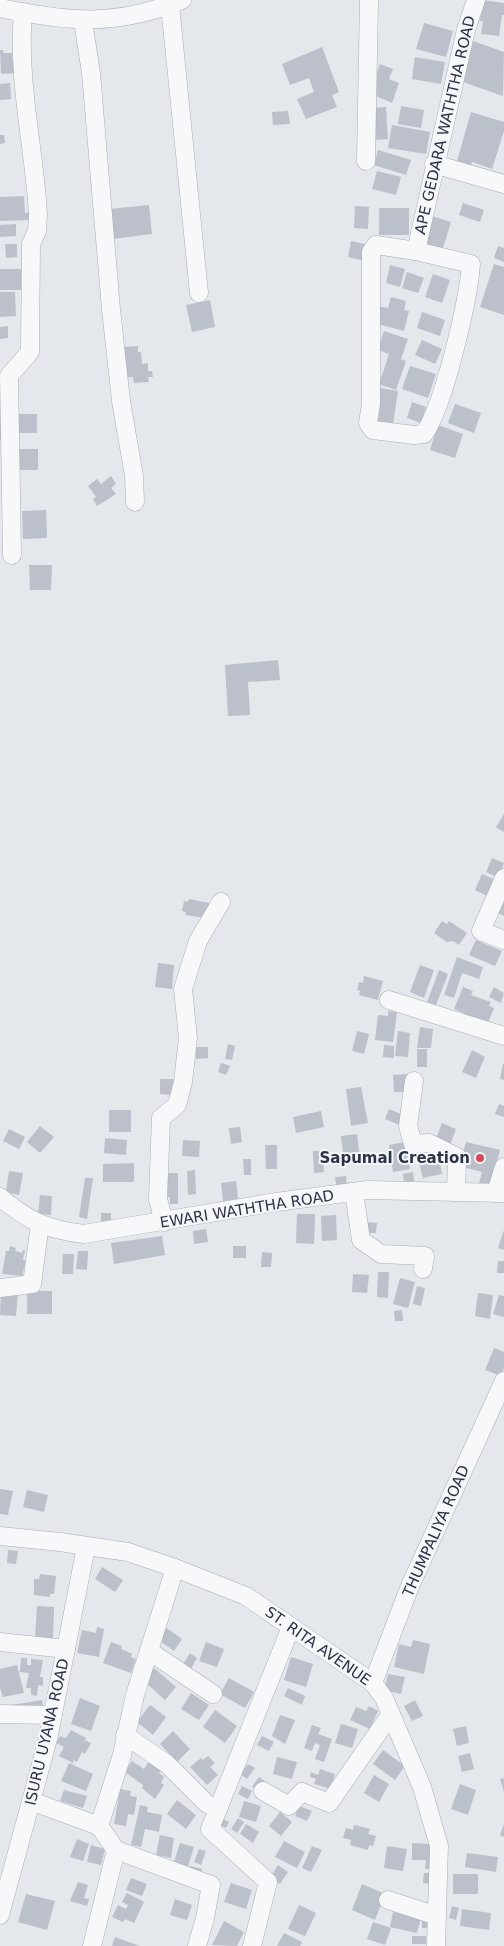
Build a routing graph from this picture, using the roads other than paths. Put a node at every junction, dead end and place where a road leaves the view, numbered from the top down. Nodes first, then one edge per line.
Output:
1 (369, 0) edge
2 (476, 0) edge
3 (176, 3) edge
4 (0, 8) edge
5 (22, 12) junction
6 (83, 21) junction
7 (366, 161) dead end
8 (434, 164) junction
9 (504, 184) edge
10 (416, 250) junction
11 (199, 293) dead end
12 (135, 502) dead end
13 (12, 555) dead end
14 (504, 878) edge
15 (221, 902) dead end
16 (504, 940) edge
17 (389, 1000) dead end
18 (504, 1036) edge
19 (414, 1081) dead end
20 (504, 1167) edge
21 (354, 1192) junction
22 (456, 1192) junction
23 (500, 1193) edge
24 (0, 1197) edge
25 (164, 1222) junction
26 (40, 1224) junction
27 (423, 1269) dead end
28 (0, 1288) edge
29 (504, 1381) edge
30 (0, 1536) edge
31 (86, 1547) junction
32 (175, 1568) junction
33 (291, 1627) junction
34 (0, 1642) edge
35 (66, 1649) junction
36 (149, 1651) junction
37 (373, 1683) junction
38 (213, 1694) dead end
39 (0, 1714) edge
40 (391, 1714) junction
41 (53, 1715) junction
42 (125, 1735) junction
43 (263, 1791) dead end
44 (31, 1801) junction
45 (207, 1804) dead end
46 (99, 1826) junction
47 (116, 1850) junction
48 (388, 1900) dead end
49 (0, 1915) edge
50 (437, 1916) junction
51 (92, 1946) edge
52 (197, 1946) edge
53 (252, 1946) edge
54 (436, 1946) edge

1 - 7 street
2 - 8 street, APE GEDARA WATHTHA ROAD
3 - 6 street
3 - 11 street
4 - 5 street
5 - 6 street
5 - 13 street
6 - 12 street
8 - 9 street
8 - 10 street, APE GEDARA WATHTHA ROAD
10 - 10 street, APE GEDARA WATHTHA ROAD
14 - 16 street
15 - 25 street
17 - 18 street
19 - 22 street
20 - 23 street
21 - 22 street, EWARI WATHTHA ROAD
21 - 25 street, EWARI WATHTHA ROAD
21 - 27 street
22 - 23 street, EWARI WATHTHA ROAD
24 - 26 street, EWARI WATHTHA ROAD
25 - 26 street, EWARI WATHTHA ROAD
26 - 28 street
29 - 37 street, THUMPALIYA ROAD
30 - 31 street, ST. RITA AVENUE
31 - 32 street, ST. RITA AVENUE
31 - 35 street, ISURU UYANA ROAD
32 - 33 street, ST. RITA AVENUE
32 - 36 street
33 - 37 street, ST. RITA AVENUE
33 - 53 street
34 - 35 street
35 - 41 street, ISURU UYANA ROAD
36 - 38 street
36 - 42 street
37 - 40 street, ST. RITA AVENUE
39 - 41 street
40 - 43 street
40 - 50 street, ST. RITA AVENUE
41 - 44 street, ISURU UYANA ROAD
42 - 45 street
42 - 46 street
44 - 46 street
44 - 49 street, ISURU UYANA ROAD
46 - 47 street
47 - 51 street
47 - 52 street
48 - 50 street
50 - 54 street, ST. RITA AVENUE

